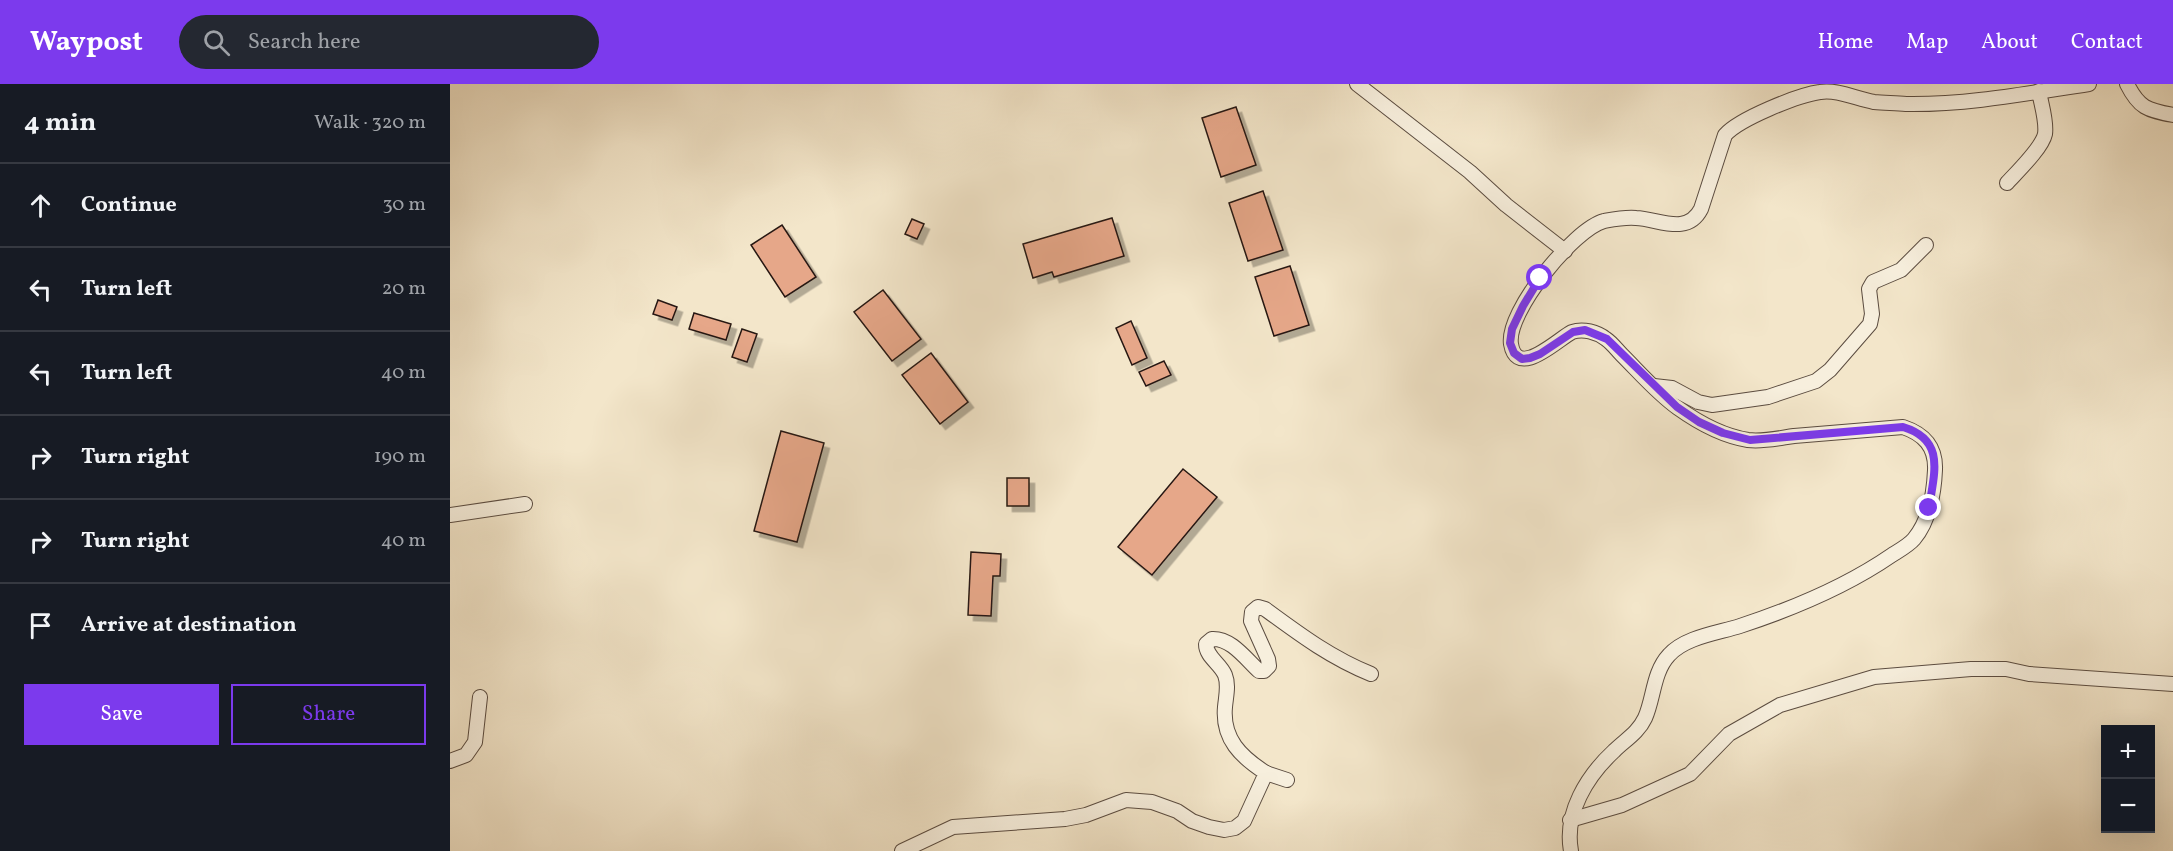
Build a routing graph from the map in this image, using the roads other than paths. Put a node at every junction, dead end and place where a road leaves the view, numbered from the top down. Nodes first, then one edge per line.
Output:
1 (1357, 84) edge
2 (2089, 84) edge
3 (2127, 84) edge
4 (1834, 89) edge
5 (2039, 91) junction
6 (2173, 115) edge
7 (2007, 183) dead end
8 (1926, 245) dead end
9 (1565, 251) junction
10 (1654, 386) junction
11 (525, 504) dead end
12 (450, 515) edge
13 (1371, 674) dead end
14 (2173, 684) edge
15 (480, 697) dead end
16 (450, 761) edge
17 (1266, 773) junction
18 (1287, 780) dead end
19 (1570, 820) junction
20 (902, 851) edge
21 (1571, 851) edge

1 - 9 street
2 - 5 street
3 - 6 street
4 - 5 street
4 - 9 street
5 - 7 street
8 - 10 street
9 - 10 street
10 - 19 street
11 - 12 street
13 - 17 street
14 - 19 street
15 - 16 street
17 - 18 street
17 - 20 street
19 - 21 street

